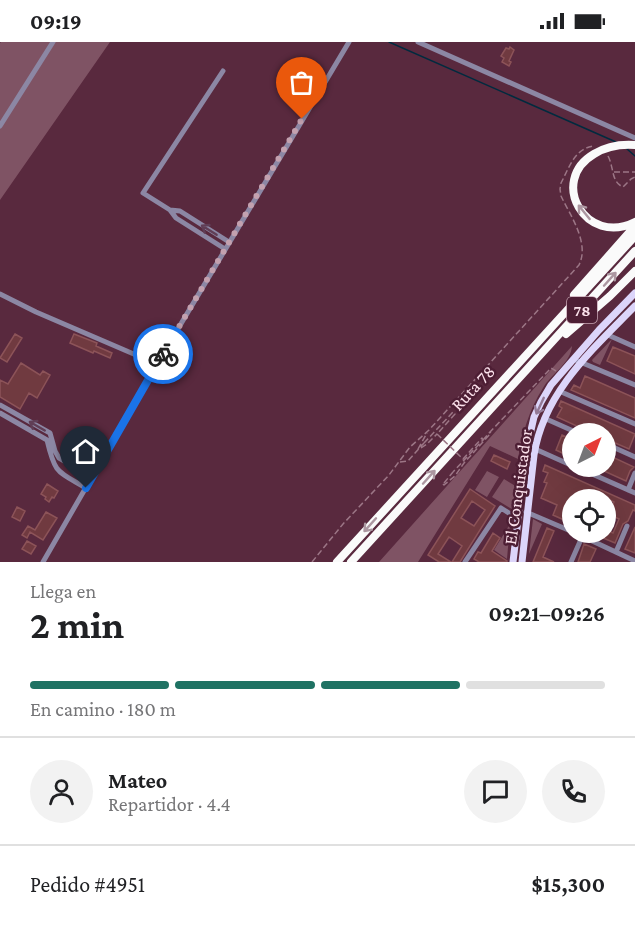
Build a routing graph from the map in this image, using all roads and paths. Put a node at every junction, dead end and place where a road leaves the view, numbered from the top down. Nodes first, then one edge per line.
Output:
1 (53, 42) edge
2 (349, 42) edge
3 (418, 42) edge
4 (224, 71) dead end
5 (0, 126) edge
6 (635, 138) edge
7 (635, 145) edge
8 (600, 148) junction
9 (614, 171) junction
10 (635, 172) edge
11 (635, 177) edge
12 (170, 210) junction
13 (635, 224) edge
14 (635, 236) edge
15 (229, 242) junction
16 (225, 249) junction
17 (635, 251) edge
18 (635, 271) edge
19 (635, 293) edge
20 (0, 294) edge
21 (633, 311) edge
22 (608, 335) junction
23 (536, 345) junction
24 (635, 347) edge
25 (573, 359) junction
26 (582, 363) junction
27 (157, 364) junction
28 (528, 368) junction
29 (560, 374) junction
30 (635, 385) edge
31 (559, 391) junction
32 (0, 405) edge
33 (0, 413) edge
34 (544, 418) junction
35 (635, 424) edge
36 (562, 426) edge
37 (429, 430) junction
38 (489, 433) junction
39 (437, 434) junction
40 (483, 440) junction
41 (425, 444) junction
42 (616, 448) edge
43 (535, 449) junction
44 (417, 450) junction
45 (635, 457) edge
46 (562, 461) edge
47 (398, 463) junction
48 (635, 473) edge
49 (92, 477) junction
50 (598, 477) edge
51 (86, 488) junction
52 (628, 490) junction
53 (635, 493) edge
54 (529, 512) junction
55 (518, 515) junction
56 (627, 526) dead end
57 (562, 527) edge
58 (575, 543) edge
59 (596, 543) edge
60 (615, 552) junction
61 (635, 561) edge
62 (44, 562) edge
63 (312, 562) edge
64 (337, 562) edge
65 (351, 562) edge
66 (465, 562) edge
67 (513, 562) edge
68 (522, 562) edge
69 (570, 562) edge

1 - 5 street
2 - 15 street
3 - 6 street
4 - 12 street
7 - 8 highway
8 - 9 path
13 -> 8 highway
8 - 37 path
9 - 10 path
9 - 11 path
15 -> 12 street
12 - 16 street
13 - 23 highway
14 - 23 highway, Ruta 78 / 78
15 - 16 street
16 - 27 street
28 -> 17 highway, Ruta 78 / 78
18 - 28 highway
19 - 25 main road, El Conquistador
20 - 27 street
21 - 22 main road, El Conquistador
22 - 24 street
22 - 26 main road, El Conquistador
23 -> 64 highway, Ruta 78 / 78
25 - 26 street
25 - 29 main road, El Conquistador
26 - 30 street
26 - 31 main road, El Conquistador
27 - 49 street
65 -> 28 highway, Ruta 78 / 78
29 - 38 path
29 -> 55 main road, El Conquistador
31 - 34 main road, El Conquistador
31 - 35 street
49 -> 32 street
33 - 51 street
34 - 36 street
34 - 43 main road, El Conquistador
37 - 44 path
37 - 47 path
38 - 40 path, bridge
38 - 40 path, bridge
39 - 40 path, bridge
39 - 41 path, bridge
39 - 41 path, bridge
41 - 44 path
42 - 45 street
43 - 46 street
43 - 54 main road, El Conquistador
44 - 47 path
47 - 63 path
48 - 52 street
49 - 51 street
50 - 52 street
51 - 62 street
52 - 53 street
54 - 55 street
54 - 57 street
54 - 68 main road, El Conquistador
55 - 66 street
55 - 67 main road, El Conquistador
56 - 60 street
58 - 69 street
59 - 60 street
60 - 61 street

